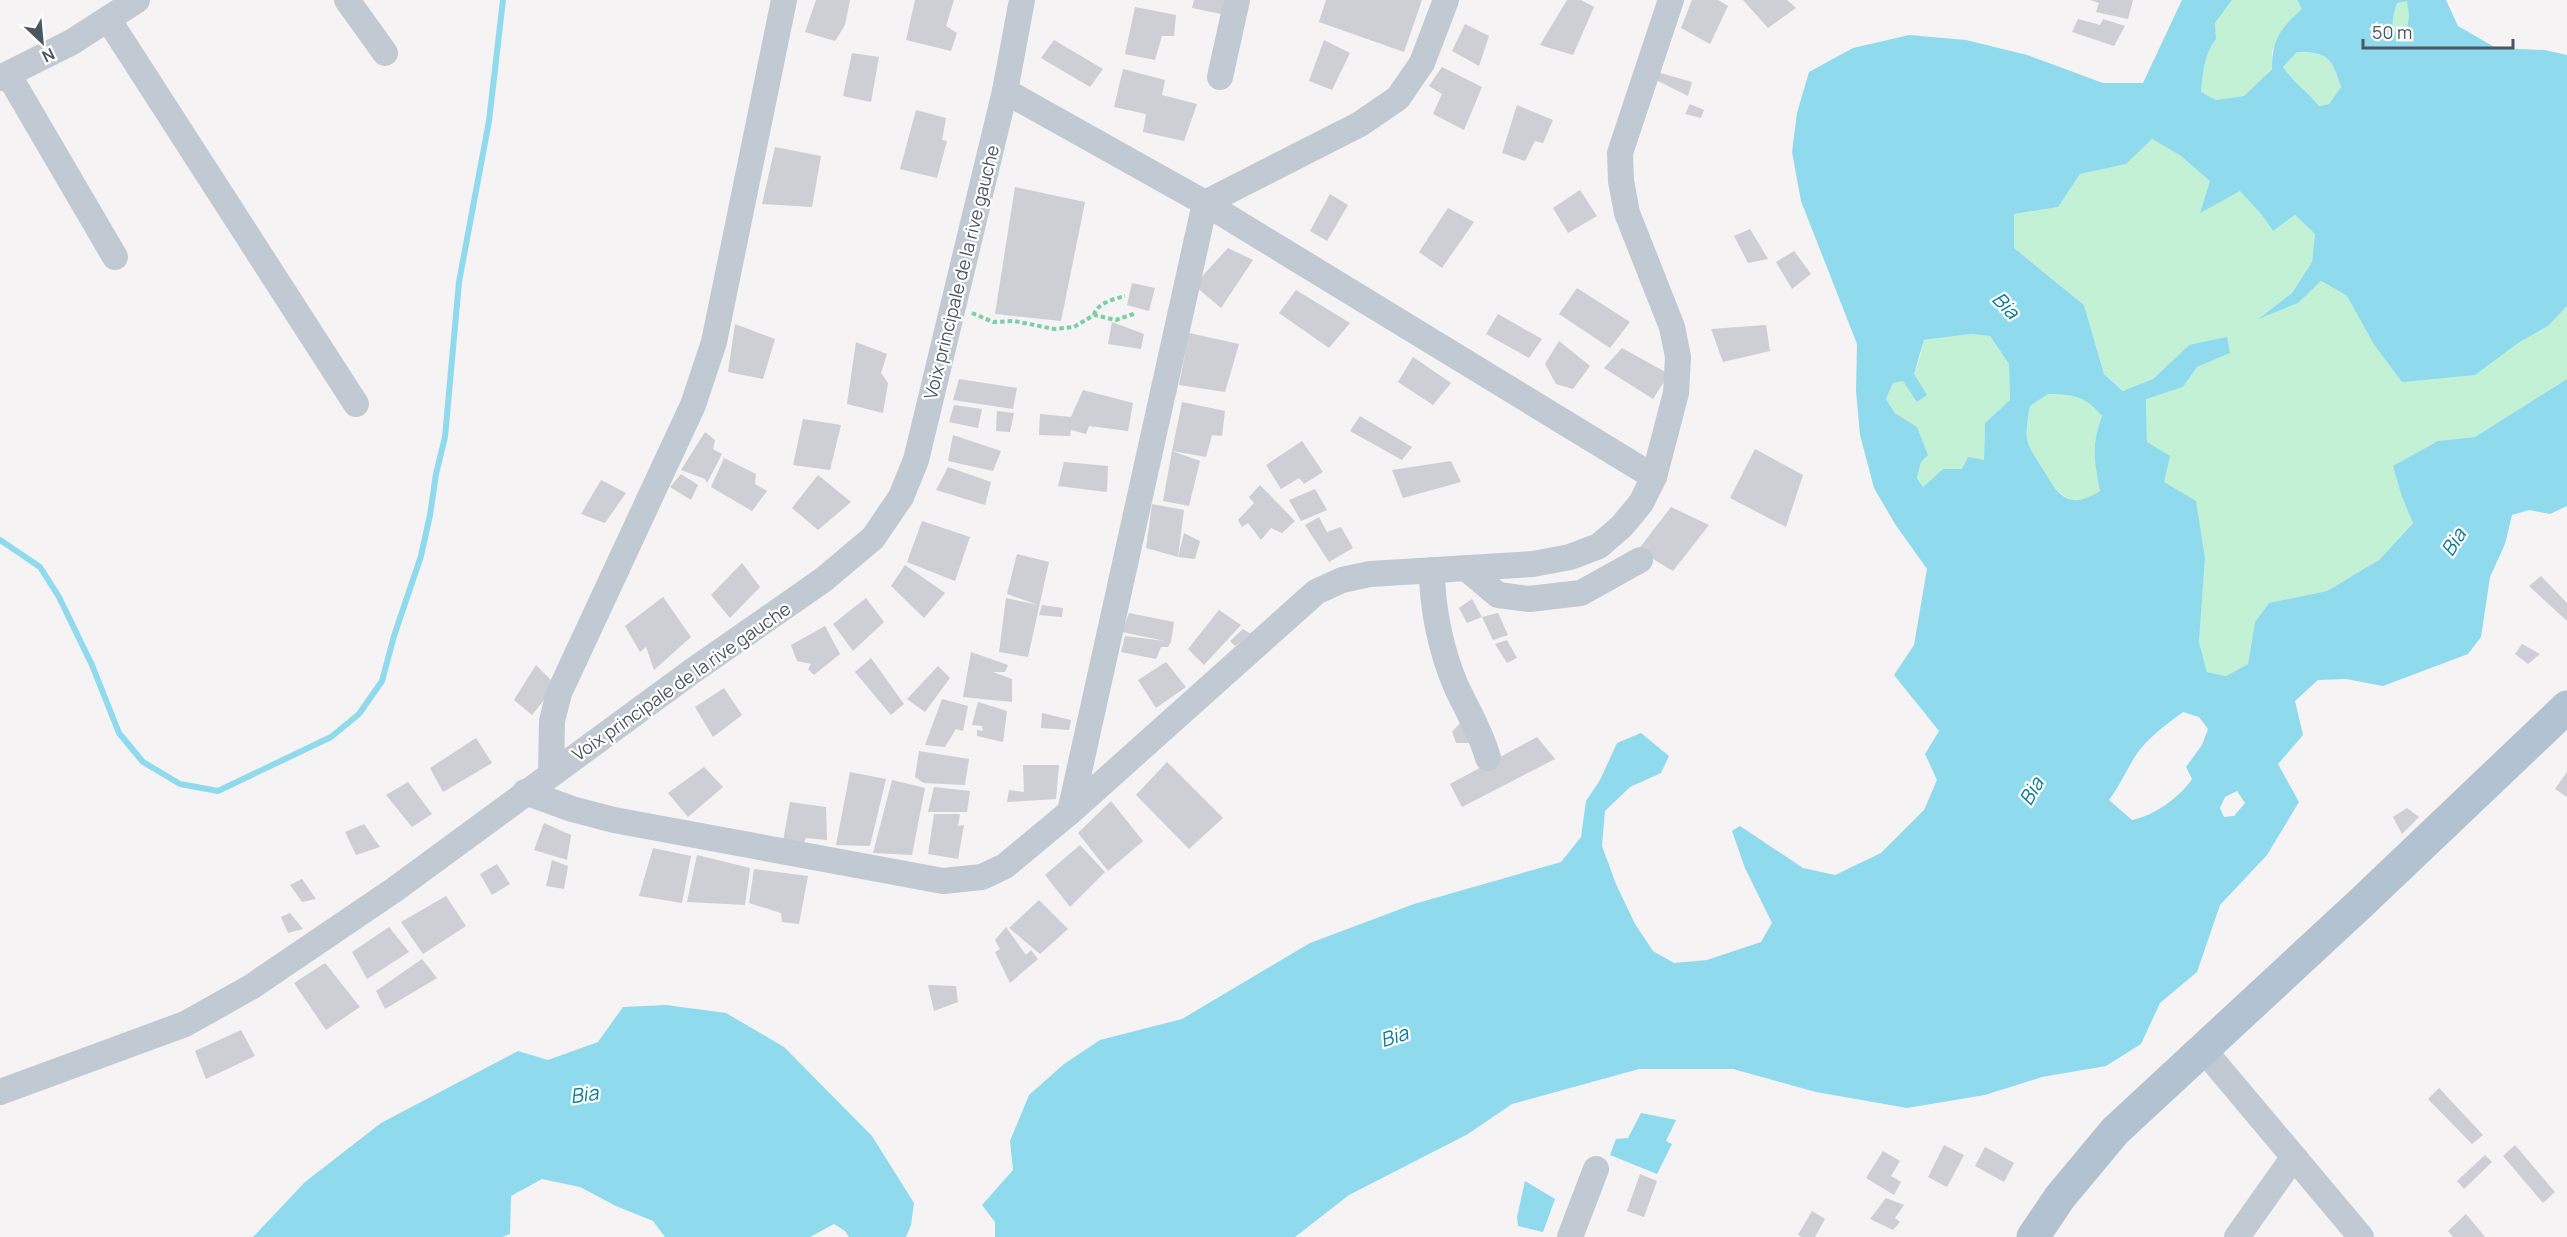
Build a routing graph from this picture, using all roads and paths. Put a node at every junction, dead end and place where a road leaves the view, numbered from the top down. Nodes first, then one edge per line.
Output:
1 (136, 0) edge
2 (347, 0) edge
3 (784, 0) edge
4 (1022, 0) edge
5 (1237, 0) edge
6 (1446, 0) edge
7 (1671, 0) edge
8 (108, 20) junction
9 (385, 53) dead end
10 (4, 76) edge
11 (1220, 76) dead end
12 (1005, 91) junction
13 (1205, 203) junction
14 (115, 257) dead end
15 (1125, 296) dead end
16 (954, 300) junction
17 (1136, 313) dead end
18 (1094, 315) junction
19 (356, 404) dead end
20 (1654, 477) junction
21 (1640, 560) dead end
22 (1466, 568) junction
23 (1432, 570) junction
24 (2565, 713) edge
25 (1488, 758) dead end
26 (551, 774) junction
27 (525, 792) junction
28 (1070, 812) junction
29 (2203, 1049) junction
30 (0, 1092) edge
31 (2296, 1160) junction
32 (1596, 1168) dead end
33 (1570, 1237) edge
34 (2033, 1237) edge
35 (2237, 1237) edge
36 (2361, 1237) edge

1 - 8 street
2 - 9 street
3 - 26 street
4 - 12 street, Voix principale de la rive gauche
5 - 11 street
6 - 13 street
7 - 20 street
8 - 10 street
8 - 19 street
10 - 14 street
12 - 13 street
12 - 16 street, Voix principale de la rive gauche
13 - 20 street
13 - 28 street
15 - 18 path
16 - 18 path
16 - 26 street, Voix principale de la rive gauche
17 - 18 path
20 - 22 street
21 - 22 street
22 - 23 street
23 - 25 street
23 - 28 street
24 - 29 main road
26 - 27 street, Voix principale de la rive gauche
27 - 28 street
27 - 30 street, Voix principale de la rive gauche
29 - 31 street
29 - 34 main road
31 - 35 street
31 - 36 street
32 - 33 street

